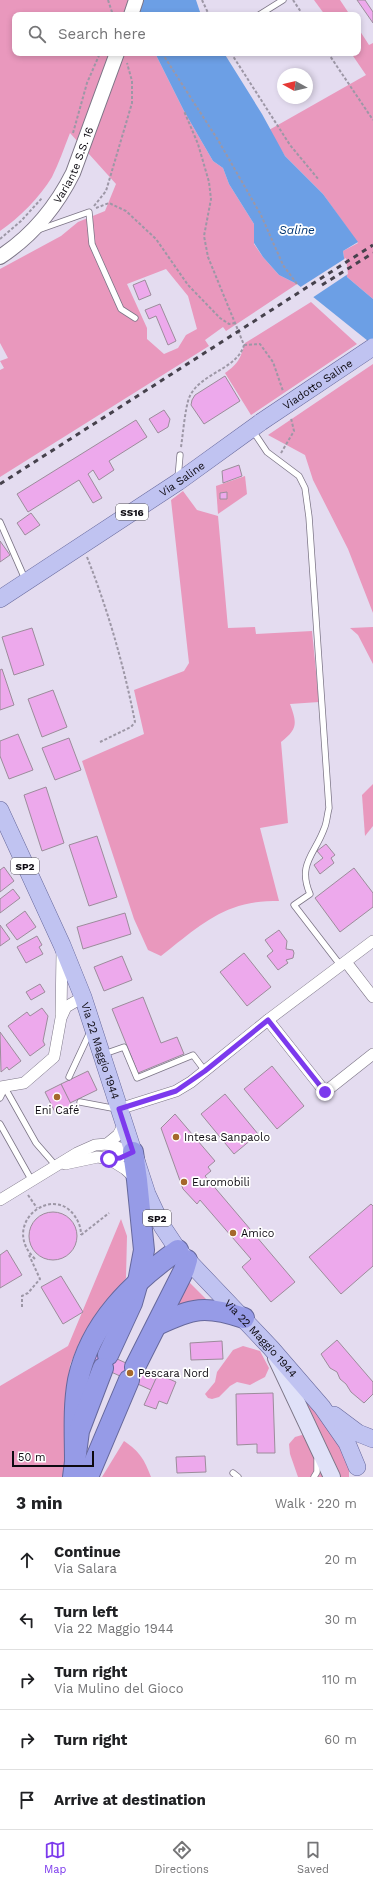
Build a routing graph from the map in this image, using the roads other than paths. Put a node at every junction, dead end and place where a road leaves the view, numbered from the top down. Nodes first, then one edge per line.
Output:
1 (136, 0) edge
2 (283, 0) edge
3 (132, 12) edge
4 (264, 12) edge
5 (121, 56) edge
6 (30, 232) junction
7 (0, 257) edge
8 (135, 318) dead end
9 (373, 347) edge
10 (256, 425) junction
11 (180, 456) road end
12 (178, 482) junction
13 (0, 522) edge
14 (26, 582) junction
15 (0, 599) edge
16 (0, 810) edge
17 (373, 941) edge
18 (62, 946) junction
19 (343, 964) junction
20 (83, 997) junction
21 (373, 997) edge
22 (61, 1018) junction
23 (268, 1020) junction
24 (93, 1026) junction
25 (373, 1054) edge
26 (102, 1055) junction
27 (205, 1071) junction
28 (69, 1077) dead end
29 (3, 1087) edge
30 (0, 1098) edge
31 (80, 1102) dead end
32 (122, 1117) junction
33 (0, 1124) edge
34 (108, 1144) junction
35 (133, 1152) junction
36 (109, 1159) junction
37 (57, 1166) junction
38 (140, 1181) junction
39 (28, 1184) junction
40 (0, 1200) edge
41 (182, 1255) junction
42 (138, 1282) junction
43 (244, 1318) junction
44 (156, 1325) junction
45 (271, 1348) junction
46 (322, 1407) junction
47 (307, 1423) junction
48 (373, 1439) edge
49 (373, 1445) edge
50 (83, 1472) edge
51 (357, 1472) edge
52 (233, 1473) dead end
53 (238, 1477) edge
54 (314, 1477) edge
55 (332, 1477) edge

1 - 3 street
2 - 4 lane
5 - 6 street, Variante S.S. 16
6 - 7 street, Variante S.S. 16
6 - 8 lane
9 - 10 main road, Viadotto Saline / SS16, bridge
10 - 12 main road, Via Saline / SS16
10 - 19 lane
11 - 12 lane
12 - 14 main road, Via Saline / SS16
13 - 14 lane
14 - 15 main road, Via Saline / SS16
16 - 18 main road, Via 22 Maggio 1944 / SP2
17 - 19 street
18 - 20 main road, Via 22 Maggio 1944 / SP2
18 - 22 street
19 - 21 street
19 - 23 street
20 - 22 street
20 - 24 main road, Via 22 Maggio 1944 / SP2
22 - 29 street
23 - 25 street
23 - 27 street
24 - 26 main road, Via 22 Maggio 1944 / SP2
24 - 28 lane
26 - 27 lane
26 - 32 main road, Via 22 Maggio 1944 / SP2
27 - 32 street
29 - 30 lane
29 - 37 lane
31 - 32 lane
32 - 34 street
32 - 35 main road, Via 22 Maggio 1944 / SP2
33 - 39 lane
34 - 35 street
34 - 37 street
35 - 36 street
35 - 38 highway
36 - 37 street
36 - 38 street
37 - 39 street
38 - 41 main road, Via 22 Maggio 1944 / SP2
38 - 42 highway
39 - 40 street
41 - 42 highway
41 - 43 main road, Via 22 Maggio 1944 / SP2
41 - 44 highway
42 - 50 highway
42 - 50 highway
43 - 44 highway
43 - 45 main road, Via 22 Maggio 1944 / SP2
44 - 50 highway
45 - 46 main road, Via 22 Maggio 1944 / SP2
45 - 47 main road
46 - 48 main road, Via 22 Maggio 1944 / SP2
46 - 51 main road, Via 22 Maggio 1944 / SP2
47 - 54 lane
47 - 55 main road
49 - 51 main road, SP2
52 - 53 lane

